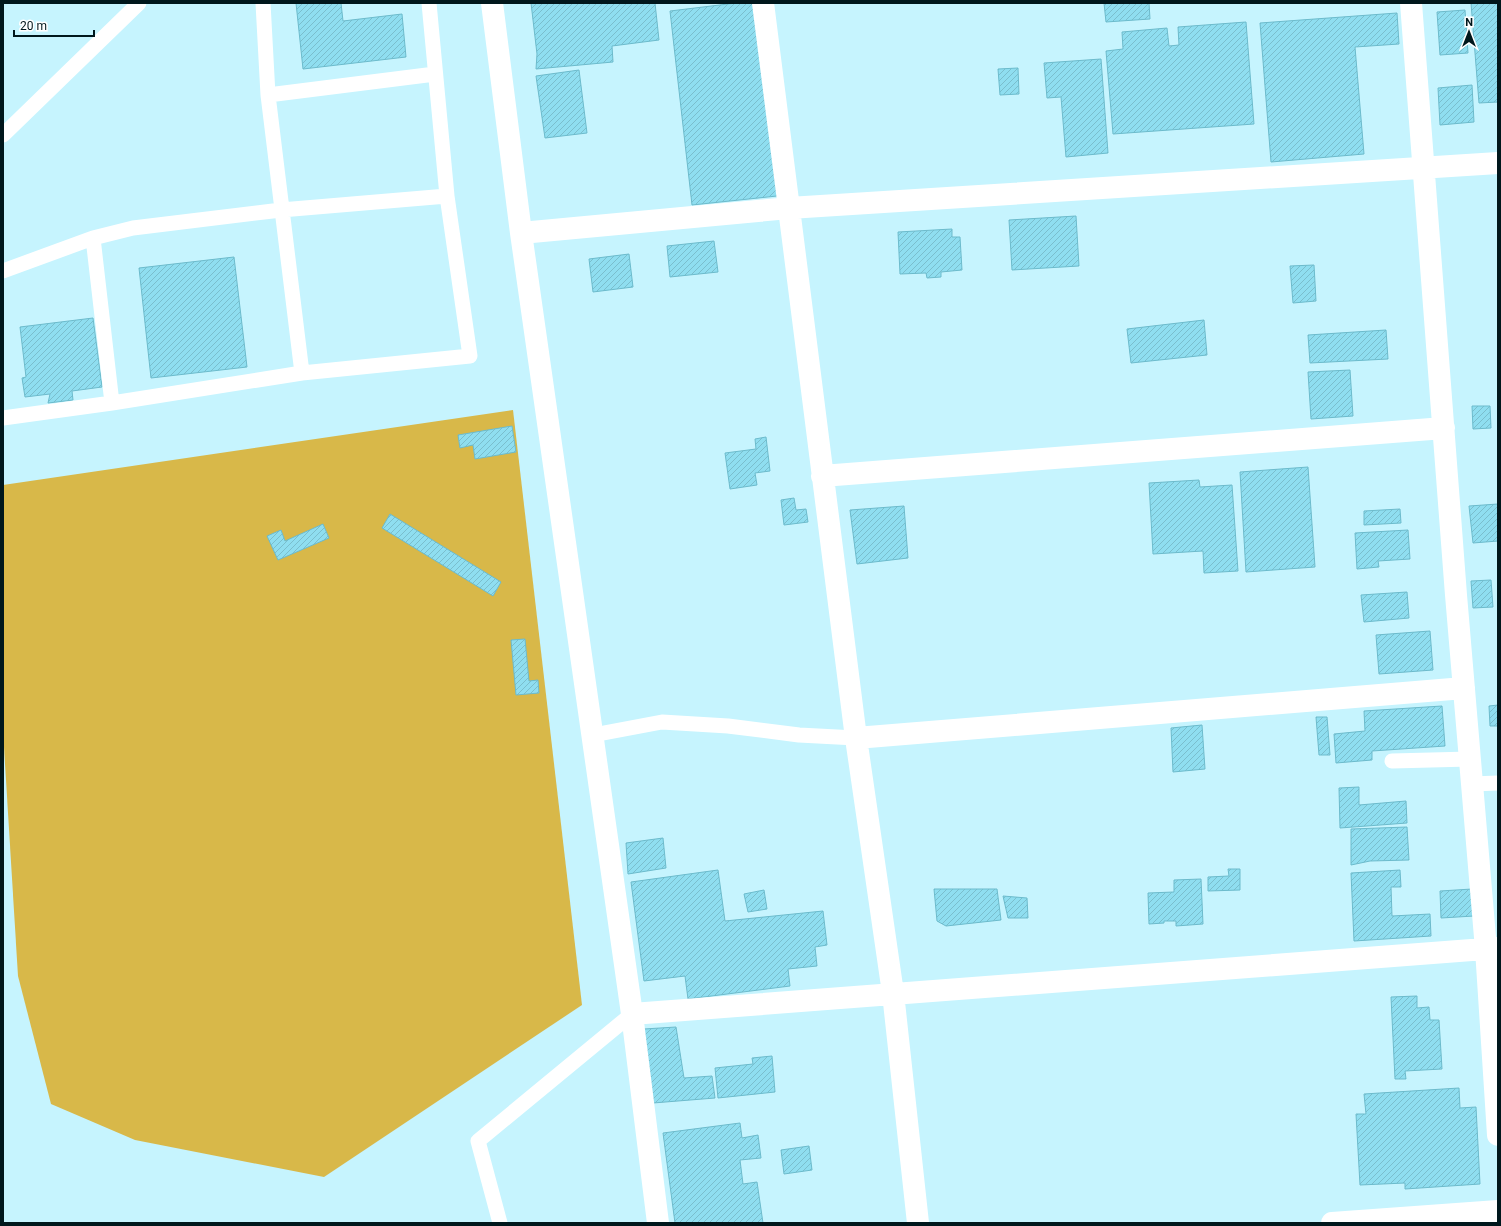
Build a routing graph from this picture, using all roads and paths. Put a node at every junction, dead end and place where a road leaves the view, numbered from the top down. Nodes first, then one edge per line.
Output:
1 (139, 3) edge
2 (263, 3) edge
3 (429, 3) edge
4 (492, 3) edge
5 (763, 3) edge
6 (1411, 3) edge
7 (435, 74) junction
8 (268, 95) junction
9 (3, 134) edge
10 (1498, 163) edge
11 (1423, 168) junction
12 (447, 196) junction
13 (789, 208) junction
14 (281, 210) junction
15 (521, 233) junction
16 (93, 238) junction
17 (3, 271) edge
18 (302, 373) junction
19 (112, 403) junction
20 (3, 418) edge
21 (1444, 428) junction
22 (822, 476) junction
23 (1464, 688) junction
24 (592, 735) junction
25 (856, 738) junction
26 (1470, 759) junction
27 (1392, 761) dead end
28 (1498, 783) edge
29 (1472, 784) junction
30 (1492, 949) edge
31 (894, 993) junction
32 (632, 1014) junction
33 (1498, 1135) edge
34 (1498, 1211) edge
35 (500, 1223) edge
36 (658, 1223) edge
37 (918, 1223) edge
38 (1332, 1223) edge

1 - 9 lane
2 - 8 lane
3 - 7 lane
4 - 15 street
5 - 13 street
6 - 11 street
7 - 8 lane
7 - 12 lane
8 - 14 lane
10 - 11 street
11 - 13 street
11 - 21 street
12 - 14 lane
12 - 18 lane
13 - 15 street
13 - 22 street
14 - 16 lane
14 - 18 lane
15 - 24 street
16 - 17 lane
16 - 19 lane
18 - 19 lane
19 - 20 lane
21 - 22 street
21 - 23 street
22 - 25 street
23 - 25 street
23 - 26 street
24 - 25 lane
24 - 32 street
25 - 31 street
26 - 27 lane
26 - 29 street
28 - 29 lane
29 - 30 street
30 - 31 street
30 - 33 street
31 - 32 street
31 - 37 street
32 - 35 lane
32 - 36 street
34 - 38 street

